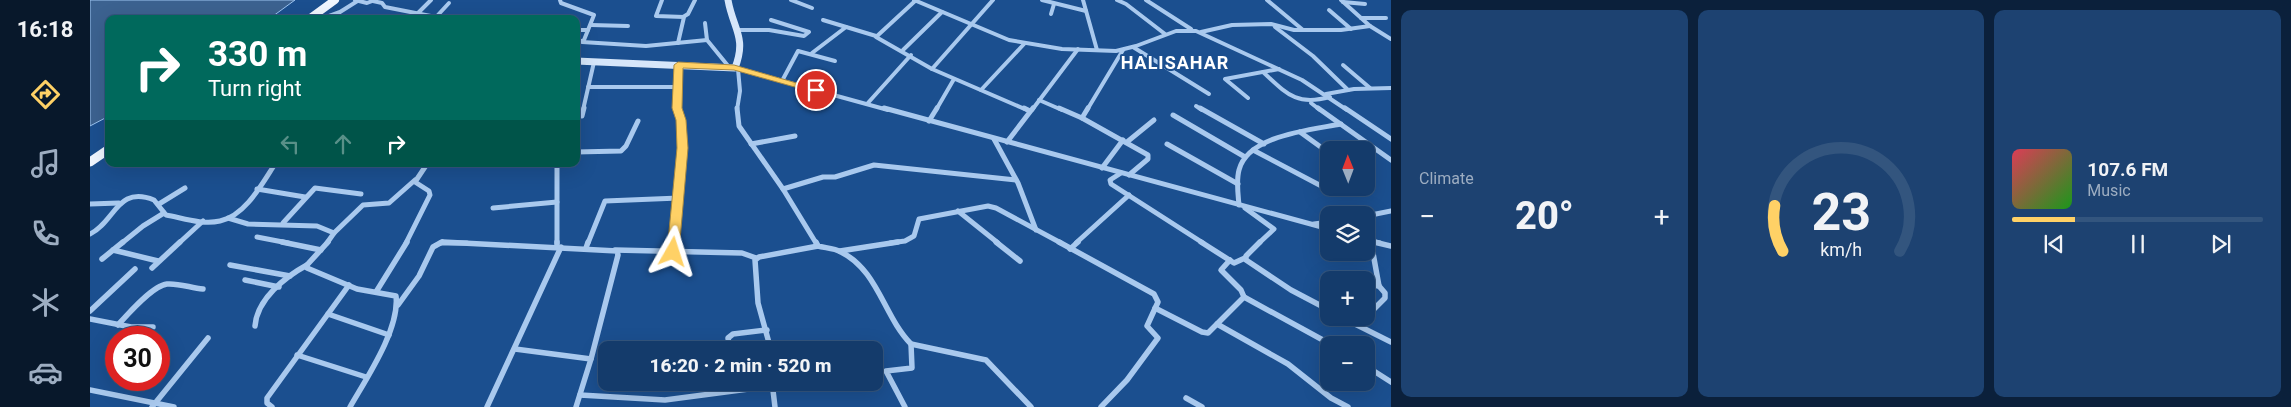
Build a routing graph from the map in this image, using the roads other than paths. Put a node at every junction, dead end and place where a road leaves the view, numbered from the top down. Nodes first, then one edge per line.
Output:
1 (335, 0) edge
2 (357, 0) edge
3 (374, 0) edge
4 (431, 0) edge
5 (560, 0) edge
6 (662, 0) edge
7 (695, 0) edge
8 (728, 0) edge
9 (791, 0) edge
10 (914, 0) edge
11 (993, 0) edge
12 (1042, 0) edge
13 (1083, 0) edge
14 (1117, 0) edge
15 (1146, 0) edge
16 (1266, 0) edge
17 (1342, 1) edge
18 (449, 3) dead end
19 (1054, 4) junction
20 (1365, 4) dead end
21 (812, 8) dead end
22 (1329, 10) dead end
23 (942, 12) junction
24 (1086, 12) junction
25 (417, 14) joint
26 (1051, 14) dead end
27 (314, 15) edge
28 (332, 15) edge
29 (438, 15) edge
30 (683, 17) junction
31 (1361, 18) junction
32 (1386, 18) dead end
33 (770, 20) dead end
34 (823, 20) dead end
35 (705, 23) dead end
36 (591, 24) junction
37 (1271, 24) junction
38 (973, 25) junction
39 (628, 26) dead end
40 (1370, 26) junction
41 (846, 27) junction
42 (1351, 29) junction
43 (580, 30) edge
44 (588, 30) junction
45 (738, 30) junction
46 (1192, 30) junction
47 (1303, 30) junction
48 (1200, 32) junction
49 (1165, 34) junction
50 (876, 36) junction
51 (1391, 39) edge
52 (707, 40) junction
53 (582, 42) joint
54 (678, 43) junction
55 (1024, 44) junction
56 (1133, 47) junction
57 (1078, 49) junction
58 (903, 50) junction
59 (1097, 50) junction
60 (1123, 50) junction
61 (812, 54) junction
62 (911, 55) junction
63 (580, 61) edge
64 (835, 61) dead end
65 (594, 62) junction
66 (678, 65) junction
67 (1343, 65) dead end
68 (734, 68) junction
69 (932, 69) junction
70 (1280, 69) junction
71 (1263, 72) junction
72 (954, 79) junction
73 (782, 81) junction
74 (588, 87) junction
75 (677, 88) junction
76 (1370, 88) junction
77 (1391, 88) edge
78 (981, 90) junction
79 (1348, 90) junction
80 (1209, 94) dead end
81 (1328, 95) junction
82 (1248, 98) dead end
83 (1039, 100) junction
84 (1311, 103) junction
85 (867, 104) junction
86 (1196, 106) dead end
87 (1030, 111) junction
88 (1173, 115) dead end
89 (582, 116) dead end
90 (1082, 118) junction
91 (1154, 120) dead end
92 (638, 121) dead end
93 (929, 121) junction
94 (1341, 124) junction
95 (1300, 132) junction
96 (795, 136) dead end
97 (994, 138) junction
98 (1391, 139) edge
99 (1125, 141) junction
100 (1007, 142) junction
101 (750, 144) junction
102 (1167, 144) dead end
103 (1264, 144) junction
104 (1320, 146) edge
105 (1253, 150) junction
106 (580, 152) edge
107 (105, 153) edge
108 (1245, 157) junction
109 (1391, 160) edge
110 (90, 162) edge
111 (273, 167) edge
112 (425, 167) edge
113 (557, 167) edge
114 (1102, 168) junction
115 (1120, 173) junction
116 (1128, 175) junction
117 (415, 180) junction
118 (1016, 180) junction
119 (1238, 184) junction
120 (1320, 185) edge
121 (186, 188) dead end
122 (783, 189) junction
123 (258, 190) junction
124 (361, 194) dead end
125 (1129, 195) junction
126 (305, 197) junction
127 (679, 198) junction
128 (557, 202) junction
129 (119, 203) junction
130 (90, 204) edge
131 (159, 204) junction
132 (1239, 205) junction
133 (493, 208) dead end
134 (958, 211) junction
135 (1391, 211) edge
136 (164, 213) junction
137 (1375, 214) edge
138 (228, 218) junction
139 (203, 221) junction
140 (282, 223) junction
141 (1320, 224) edge
142 (1312, 225) junction
143 (1320, 227) edge
144 (1037, 230) junction
145 (334, 233) junction
146 (90, 234) edge
147 (257, 237) dead end
148 (1375, 242) edge
149 (818, 246) junction
150 (1391, 246) edge
151 (559, 247) junction
152 (586, 248) junction
153 (1070, 249) junction
154 (113, 250) junction
155 (321, 250) junction
156 (614, 250) junction
157 (840, 251) junction
158 (673, 252) junction
159 (756, 258) junction
160 (1245, 258) junction
161 (102, 259) dead end
162 (1230, 260) junction
163 (158, 261) junction
164 (1020, 261) dead end
165 (1373, 261) edge
166 (230, 265) dead end
167 (307, 265) junction
168 (152, 268) dead end
169 (135, 269) dead end
170 (290, 276) junction
171 (245, 280) dead end
172 (349, 286) junction
173 (1375, 286) edge
174 (1378, 286) junction
175 (279, 287) junction
176 (203, 289) dead end
177 (376, 292) junction
178 (1244, 297) junction
179 (398, 305) junction
180 (1320, 305) edge
181 (1155, 308) junction
182 (1375, 308) edge
183 (90, 310) edge
184 (328, 314) junction
185 (90, 320) edge
186 (1217, 324) junction
187 (118, 325) junction
188 (136, 326) edge
189 (254, 326) dead end
190 (1359, 326) edge
191 (767, 330) junction
192 (389, 335) junction
193 (208, 338) dead end
194 (1320, 338) edge
195 (728, 341) edge
196 (770, 341) edge
197 (1391, 342) edge
198 (911, 344) junction
199 (515, 349) junction
200 (297, 355) junction
201 (591, 359) junction
202 (1375, 372) edge
203 (366, 377) junction
204 (1391, 382) edge
205 (90, 390) edge
206 (737, 391) edge
207 (773, 391) edge
208 (580, 395) junction
209 (1186, 398) dead end
210 (154, 405) edge
211 (174, 407) edge
212 (272, 407) edge
213 (350, 407) edge
214 (487, 407) edge
215 (576, 407) edge
216 (775, 407) edge
217 (905, 407) edge
218 (1031, 407) edge
219 (1101, 407) edge
220 (1202, 407) edge
221 (1348, 407) edge

1 - 27 main road
2 - 3 street
2 - 28 street
3 - 25 street
4 - 25 street
5 - 36 street
6 - 30 street
7 - 30 street
8 - 45 street
9 - 21 street
10 - 23 street
10 - 50 street
11 - 38 street
12 - 19 street
13 - 24 street
14 - 49 street
15 - 46 street
16 - 47 street
17 - 20 street
17 - 31 street
18 - 29 street
19 - 24 street
19 - 26 street
22 - 42 street
23 - 38 street
23 - 58 street
24 - 59 street
30 - 54 street
31 - 32 street
31 - 40 street
33 - 45 street
34 - 41 street
35 - 52 street
36 - 39 street
36 - 44 street
37 - 47 street
37 - 48 street
37 - 79 street
38 - 55 street
38 - 69 street
40 - 42 street
40 - 51 street
41 - 50 street
41 - 61 street
42 - 47 street
43 - 44 street
44 - 53 street
45 - 68 street
46 - 48 street
46 - 49 street
48 - 70 street
49 - 56 street
50 - 58 street
52 - 54 street
52 - 68 street
53 - 54 street
55 - 57 street
55 - 78 street
56 - 60 street
56 - 80 street
57 - 59 street
57 - 83 street
58 - 62 street
59 - 60 street
60 - 90 street
61 - 64 street
61 - 73 street
62 - 69 street
62 - 85 street
63 - 65 street
65 - 66 street
65 - 74 street
66 - 68 street
66 - 75 street
67 - 76 street
68 - 73 street
68 - 101 street
69 - 72 street
70 - 71 street
70 - 81 street
71 - 82 street
71 - 84 street
72 - 78 street
72 - 93 street
73 - 85 street
74 - 75 street
74 - 89 street
75 - 127 street
76 - 77 street
76 - 79 street
78 - 87 street
79 - 81 street
81 - 84 street
81 - 98 street
83 - 87 street
83 - 90 street
84 - 94 street
85 - 93 street
86 - 103 street
87 - 100 street
88 - 108 street
90 - 99 street
91 - 99 street
92 - 106 street
93 - 97 street
94 - 95 street
94 - 109 street
95 - 103 street
95 - 104 street
96 - 101 street
97 - 100 street
97 - 118 street
99 - 114 street
99 - 116 street
100 - 114 street
101 - 122 street
102 - 119 street
103 - 105 street
105 - 108 street
105 - 120 street
107 - 110 main road
108 - 119 street
111 - 123 street
112 - 117 street
113 - 128 street
114 - 115 street
115 - 116 street
115 - 125 street
116 - 132 street
117 - 145 street
117 - 177 street
118 - 122 street
118 - 144 street
119 - 132 street
121 - 131 street
122 - 149 street
123 - 126 street
123 - 138 street
124 - 126 street
125 - 153 street
125 - 162 street
126 - 140 street
127 - 152 street
127 - 158 street
128 - 133 street
128 - 151 street
129 - 130 street
129 - 131 street
129 - 146 street
131 - 136 street
132 - 142 street
132 - 160 street
134 - 144 street
134 - 157 street
134 - 164 street
135 - 137 street
136 - 139 street
136 - 154 street
138 - 139 street
138 - 140 street
139 - 163 street
140 - 145 street
141 - 142 street
142 - 143 street
144 - 153 street
145 - 155 street
147 - 155 street
148 - 150 street
149 - 157 street
149 - 159 street
151 - 152 street
151 - 179 street
151 - 199 street
152 - 156 street
153 - 181 street
154 - 161 street
154 - 163 street
155 - 167 street
156 - 158 street
156 - 201 street
157 - 198 street
158 - 159 street
159 - 191 street
160 - 162 street
160 - 180 street
162 - 178 street
163 - 168 street
165 - 174 street
166 - 170 street
167 - 170 street
167 - 172 street
169 - 183 street
170 - 175 street
171 - 175 street
172 - 177 street
172 - 184 street
173 - 174 street
174 - 182 street
175 - 189 street
176 - 187 street
177 - 179 street
178 - 186 street
178 - 194 street
179 - 192 street
181 - 186 street
181 - 219 street
184 - 192 street
184 - 200 street
185 - 187 street
186 - 221 street
187 - 188 street
190 - 197 street
191 - 195 street
191 - 196 street
192 - 203 street
193 - 210 street
198 - 217 street
198 - 218 street
199 - 201 street
199 - 214 street
200 - 203 street
200 - 212 street
201 - 208 street
202 - 204 street
203 - 213 street
205 - 210 street
206 - 208 street
207 - 216 street
208 - 215 street
209 - 220 street
210 - 211 street

